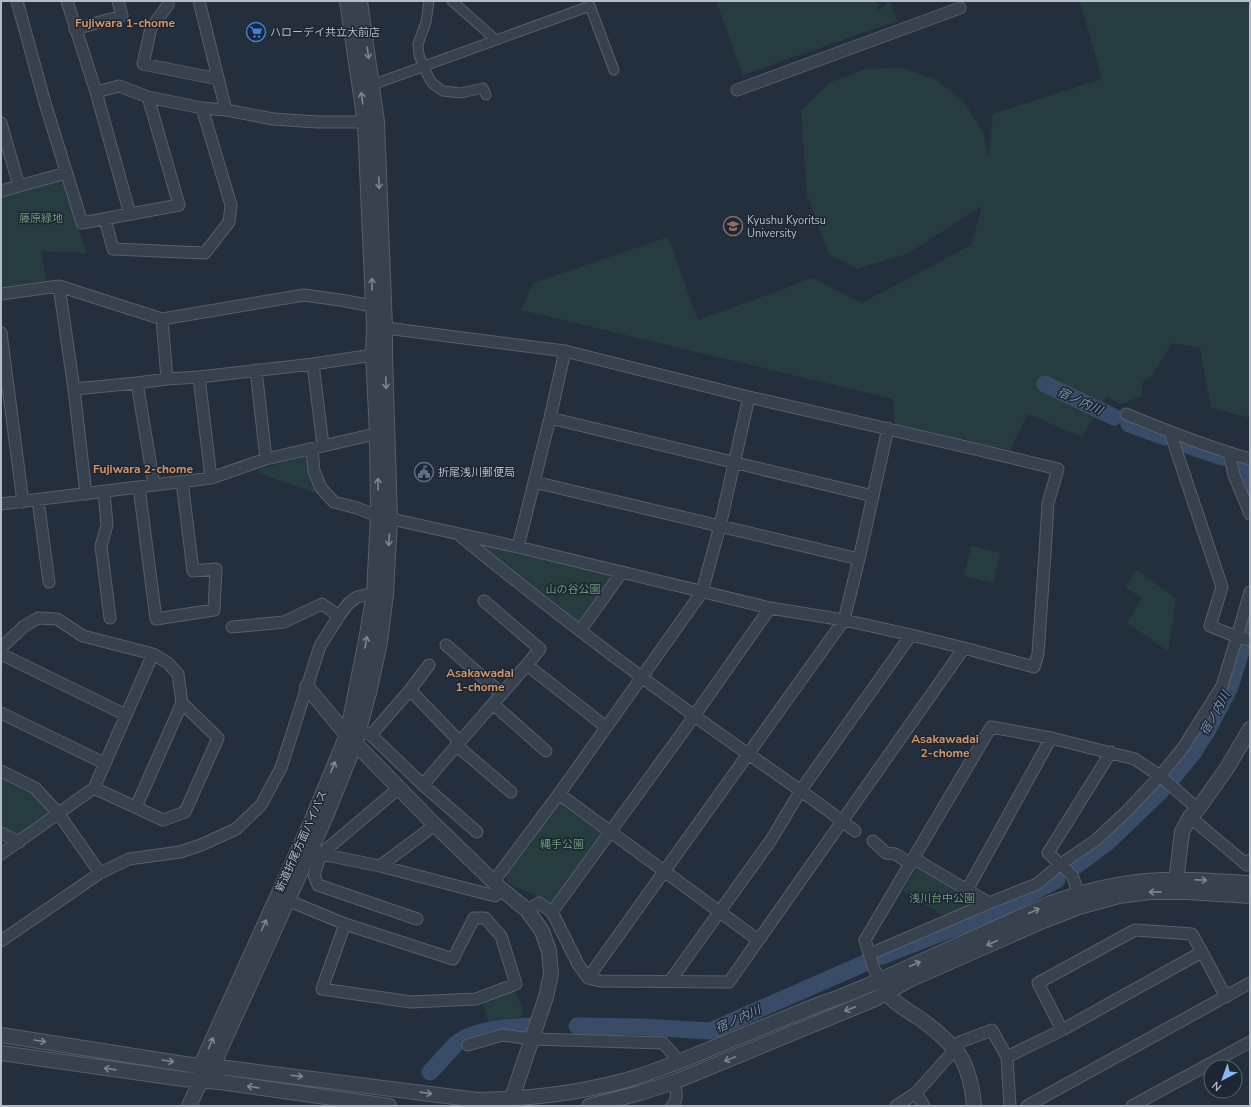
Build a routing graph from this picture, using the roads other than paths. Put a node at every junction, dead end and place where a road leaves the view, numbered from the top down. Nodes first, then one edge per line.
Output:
1 (17, 1) edge
2 (67, 1) edge
3 (118, 1) edge
4 (168, 1) edge
5 (199, 1) edge
6 (347, 1) edge
7 (360, 1) edge
8 (429, 1) edge
9 (452, 1) edge
10 (960, 8) dead end
11 (75, 29) junction
12 (496, 40) junction
13 (424, 66) junction
14 (614, 70) dead end
15 (218, 79) junction
16 (372, 85) junction
17 (737, 90) dead end
18 (96, 92) junction
19 (486, 95) dead end
20 (148, 97) junction
21 (202, 108) junction
22 (226, 110) junction
23 (371, 122) junction
24 (1, 123) edge
25 (66, 173) junction
26 (19, 186) junction
27 (1, 191) edge
28 (130, 214) junction
29 (104, 219) junction
30 (59, 286) junction
31 (1, 294) edge
32 (378, 306) junction
33 (162, 319) junction
34 (380, 327) junction
35 (1, 333) edge
36 (565, 351) junction
37 (379, 355) junction
38 (313, 364) junction
39 (256, 370) junction
40 (199, 377) junction
41 (167, 379) junction
42 (137, 383) junction
43 (74, 389) junction
44 (749, 397) junction
45 (1126, 414) dead end
46 (550, 418) junction
47 (888, 428) junction
48 (382, 432) junction
49 (1170, 432) junction
50 (317, 448) junction
51 (1229, 453) junction
52 (266, 459) junction
53 (1250, 459) edge
54 (735, 462) junction
55 (211, 478) junction
56 (182, 481) junction
57 (534, 482) junction
58 (154, 485) junction
59 (139, 487) junction
60 (104, 492) junction
61 (86, 494) junction
62 (873, 496) junction
63 (38, 500) junction
64 (23, 502) junction
65 (1, 504) edge
66 (1250, 514) edge
67 (384, 517) junction
68 (720, 526) junction
69 (457, 533) junction
70 (518, 547) junction
71 (859, 559) junction
72 (622, 572) junction
73 (49, 582) dead end
74 (702, 592) junction
75 (1250, 592) edge
76 (380, 594) junction
77 (484, 601) dead end
78 (770, 608) junction
79 (340, 616) junction
80 (110, 618) dead end
81 (844, 620) junction
82 (232, 627) dead end
83 (580, 631) junction
84 (911, 635) junction
85 (1238, 637) junction
86 (1250, 640) edge
87 (446, 645) dead end
88 (1, 648) edge
89 (964, 648) junction
90 (1, 654) edge
91 (153, 654) junction
92 (429, 665) dead end
93 (527, 665) junction
94 (642, 678) junction
95 (306, 687) junction
96 (410, 690) junction
97 (502, 694) junction
98 (182, 703) junction
99 (493, 704) junction
100 (1, 713) edge
101 (126, 715) junction
102 (694, 715) junction
103 (606, 728) junction
104 (1250, 729) edge
105 (358, 736) junction
106 (1051, 738) junction
107 (458, 743) junction
108 (546, 751) dead end
109 (1111, 752) junction
110 (749, 755) junction
111 (104, 763) junction
112 (1, 771) edge
113 (1160, 776) junction
114 (423, 784) junction
115 (94, 788) junction
116 (398, 788) junction
117 (801, 790) junction
118 (511, 792) dead end
119 (559, 794) junction
120 (136, 807) junction
121 (58, 813) junction
122 (1194, 813) junction
123 (842, 821) junction
124 (435, 825) junction
125 (855, 831) dead end
126 (477, 832) dead end
127 (610, 832) junction
128 (1, 833) edge
129 (873, 841) dead end
130 (20, 842) junction
131 (1, 854) edge
132 (321, 854) junction
133 (1250, 860) edge
134 (912, 861) junction
135 (1061, 864) junction
136 (380, 866) junction
137 (100, 872) junction
138 (664, 872) junction
139 (1250, 883) edge
140 (497, 885) junction
141 (1176, 886) junction
142 (966, 890) junction
143 (1079, 894) junction
144 (1250, 896) edge
145 (287, 900) junction
146 (989, 903) junction
147 (528, 910) junction
148 (552, 912) junction
149 (720, 912) junction
150 (417, 919) dead end
151 (345, 924) junction
152 (758, 940) junction
153 (1, 941) edge
154 (1202, 952) junction
155 (870, 954) junction
156 (588, 978) junction
157 (880, 980) junction
158 (670, 981) junction
159 (1250, 983) edge
160 (886, 993) junction
161 (1226, 997) junction
162 (1062, 1030) junction
163 (1, 1035) edge
164 (532, 1039) junction
165 (1250, 1042) edge
166 (468, 1045) dead end
167 (954, 1050) junction
168 (1, 1053) edge
169 (1007, 1057) junction
170 (680, 1062) junction
171 (208, 1066) junction
172 (201, 1080) junction
173 (674, 1082) junction
174 (916, 1093) junction
175 (509, 1103) edge
176 (189, 1106) edge
177 (389, 1106) edge
178 (589, 1106) edge
179 (672, 1106) edge
180 (896, 1106) edge
181 (924, 1106) edge
182 (974, 1106) edge
183 (1010, 1106) edge
184 (1027, 1106) edge
185 (1132, 1106) edge

1 - 25 street
2 - 11 street
3 - 11 street
4 - 15 street
5 - 15 street
23 -> 6 street
7 -> 16 street
8 - 13 street
9 - 12 street
10 - 17 street
11 - 18 street
12 - 13 street
12 - 14 street
13 - 16 street
13 - 19 street
15 - 22 street
16 - 23 street
18 - 20 street
18 - 28 street
20 - 21 street
20 - 28 street
21 - 22 street
21 - 29 street
22 - 23 street
23 - 32 street, 新道折尾方面バイパス
24 - 26 street
25 - 26 street
25 - 29 street
26 - 27 street
28 - 29 street
30 - 31 street
30 - 33 street
30 - 43 street
32 - 33 street
32 - 34 street, 新道折尾方面バイパス
33 - 41 street
34 - 36 street
34 - 37 street, 新道折尾方面バイパス
35 - 64 street
36 - 44 street
36 - 46 street
37 - 38 street
37 - 48 street, 新道折尾方面バイパス
38 - 39 street
38 - 50 street
39 - 40 street
39 - 52 street
40 - 41 street
40 - 55 street
41 - 42 street
42 - 43 street
42 - 58 street
43 - 61 street
44 - 47 street
44 - 54 street
45 - 49 street
46 - 54 street
46 - 57 street
47 - 62 street
47 - 89 street
48 - 50 street
48 - 67 street, 新道折尾方面バイパス
49 - 51 street
49 - 85 street
50 - 52 street
50 - 67 street
51 - 53 street
51 - 66 street
52 - 55 street
54 - 62 street
54 - 68 street
55 - 56 street
56 - 58 street
56 - 59 street
57 - 68 street
57 - 70 street
58 - 59 street
59 - 60 street
60 - 61 street
60 - 80 street
61 - 63 street
62 - 71 street
63 - 64 street
63 - 73 street
64 - 65 street
67 - 69 street
67 - 76 street, 新道折尾方面バイパス
68 - 71 street
68 - 74 street
69 - 70 street
69 - 83 street
70 - 72 street
71 - 81 street
72 - 74 street
72 - 83 street
74 - 78 street
74 - 94 street
75 - 85 street
76 - 79 street
76 - 105 street, 新道折尾方面バイパス
77 - 93 street
78 - 81 street
78 - 102 street
79 - 82 street
79 - 95 street
81 - 84 street
81 - 110 street
83 - 94 street
84 - 89 street
84 - 117 street
85 - 86 street
85 - 113 street
87 - 97 street
88 - 91 street
89 - 123 street
90 - 101 street
91 - 98 street
91 - 101 street
92 - 96 street
93 - 97 street
93 - 103 street
94 - 102 street
94 - 103 street
95 - 105 street
95 - 137 street
96 - 105 street
96 - 107 street
97 - 99 street
98 - 120 street
98 - 120 street
99 - 107 street
99 - 108 street
100 - 111 street
101 - 111 street
102 - 110 street
102 - 127 street
103 - 119 street
104 - 122 street
105 - 114 street
105 - 116 street
105 - 145 street
171 -> 105 street, 新道折尾方面バイパス
106 - 109 street
106 - 134 street
106 - 142 street
107 - 114 street
107 - 118 street
109 - 113 street
109 - 135 street
110 - 117 street
110 - 138 street
111 - 115 street
112 - 121 street
113 - 122 street
113 - 135 street
114 - 126 street
115 - 120 street
115 - 121 street
116 - 124 street
116 - 132 street
117 - 123 street
117 - 149 street
119 - 127 street
119 - 140 street
121 - 130 street
121 - 137 street
122 - 133 street
122 - 141 street
123 - 125 street
123 - 152 street
124 - 136 street
124 - 140 street
127 - 138 street
127 - 148 street
128 - 130 street
129 - 134 street
130 - 131 street
132 - 136 street
132 - 150 street
134 - 142 street
134 - 155 street
135 - 143 street
135 - 146 street
136 - 140 street
137 - 153 street
138 - 149 street
138 - 156 street
141 -> 139 street
140 - 147 street
141 - 143 street
141 - 144 street
141 -> 160 street
142 - 146 street
157 -> 143 street
145 - 151 street
145 - 171 street
146 - 155 street
147 - 148 street
147 - 164 street
148 - 156 street
149 - 152 street
149 - 158 street
151 - 151 street
152 - 158 street
154 - 161 street
154 - 162 street
154 - 162 street
155 - 157 street
156 - 158 street
157 - 160 street
157 - 170 street
159 - 161 street
160 - 167 street
160 -> 173 street
161 - 184 street
162 - 169 street
163 -> 171 street
164 - 166 street
164 - 170 street
164 - 175 street
165 - 185 street
167 - 169 street
167 - 174 street
167 - 182 street
172 -> 168 street
169 - 183 street
170 - 175 street
171 - 172 street
171 -> 175 street
172 - 176 street
177 -> 172 street
173 - 178 street
173 - 179 street
174 - 180 street
174 - 181 street

